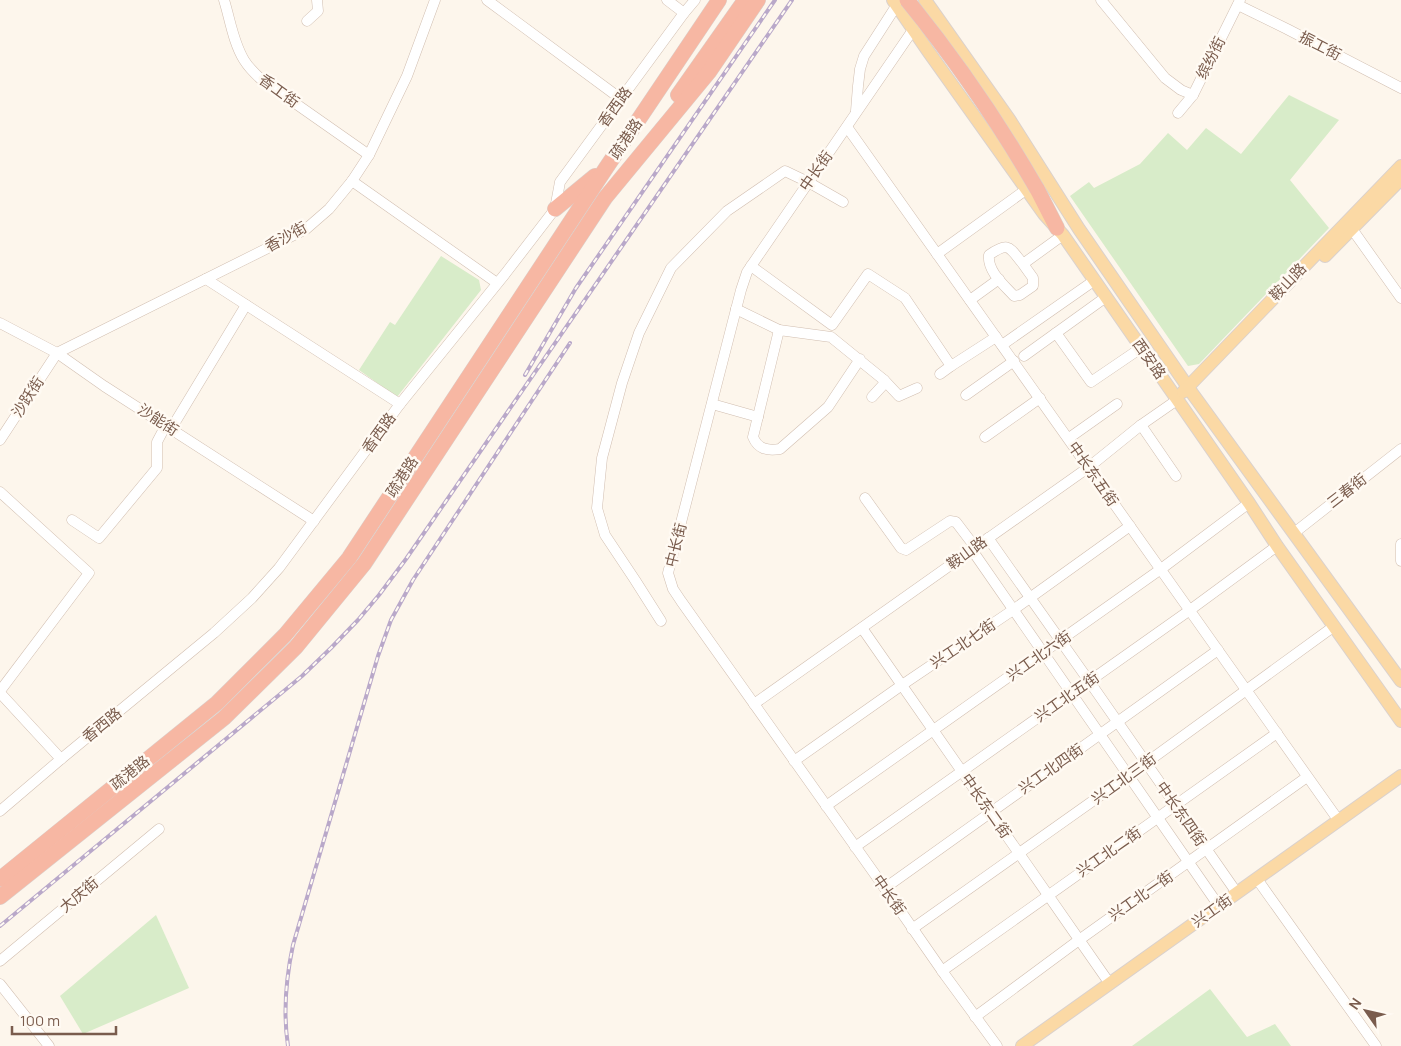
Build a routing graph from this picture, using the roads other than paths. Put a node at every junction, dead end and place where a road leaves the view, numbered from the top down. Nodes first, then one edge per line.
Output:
1 (224, 0) edge
2 (317, 0) edge
3 (435, 0) edge
4 (487, 0) edge
5 (667, 0) edge
6 (695, 0) edge
7 (719, 0) edge
8 (745, 0) edge
9 (758, 0) edge
10 (1101, 0) edge
11 (897, 1) edge
12 (1239, 2) edge
13 (927, 3) edge
14 (684, 12) junction
15 (308, 20) dead end
16 (913, 29) junction
17 (1401, 88) edge
18 (1193, 95) junction
19 (621, 99) junction
20 (856, 112) junction
21 (1178, 113) dead end
22 (847, 127) junction
23 (369, 155) junction
24 (1401, 166) edge
25 (606, 168) junction
26 (1401, 179) edge
27 (352, 181) junction
28 (808, 182) junction
29 (1032, 189) junction
30 (605, 198) junction
31 (844, 202) dead end
32 (555, 209) junction
33 (1352, 229) junction
34 (1060, 231) junction
35 (937, 254) junction
36 (1023, 264) junction
37 (751, 266) junction
38 (206, 279) junction
39 (1000, 279) junction
40 (1094, 280) junction
41 (497, 283) junction
42 (1106, 297) junction
43 (1401, 298) edge
44 (970, 300) junction
45 (246, 305) junction
46 (736, 309) junction
47 (0, 323) edge
48 (779, 330) junction
49 (1056, 333) junction
50 (999, 341) junction
51 (1141, 348) junction
52 (56, 353) junction
53 (1024, 356) dead end
54 (860, 359) junction
55 (1014, 361) junction
56 (951, 366) junction
57 (940, 374) dead end
58 (884, 380) junction
59 (917, 388) dead end
60 (1190, 389) junction
61 (966, 395) dead end
62 (872, 397) dead end
63 (1040, 398) junction
64 (1177, 400) junction
65 (400, 404) junction
66 (712, 404) junction
67 (1117, 404) dead end
68 (758, 418) junction
69 (1141, 425) junction
70 (168, 427) junction
71 (985, 437) dead end
72 (1068, 438) junction
73 (0, 440) edge
74 (1401, 449) edge
75 (1089, 467) junction
76 (1176, 476) dead end
77 (0, 492) edge
78 (864, 498) dead end
79 (1249, 503) junction
80 (72, 520) dead end
81 (314, 521) junction
82 (1130, 526) junction
83 (1294, 533) junction
84 (988, 538) junction
85 (1401, 544) edge
86 (1277, 546) junction
87 (973, 549) junction
88 (1401, 561) edge
89 (1161, 569) junction
90 (1030, 598) junction
91 (1013, 610) junction
92 (1190, 610) junction
93 (660, 621) dead end
94 (1333, 627) junction
95 (862, 628) junction
96 (1061, 641) junction
97 (1218, 650) junction
98 (1044, 653) junction
99 (1089, 681) junction
100 (1401, 681) edge
101 (902, 685) junction
102 (1246, 690) junction
103 (0, 692) edge
104 (1072, 694) junction
105 (754, 704) junction
106 (1401, 721) edge
107 (1118, 722) junction
108 (934, 730) junction
109 (1276, 733) junction
110 (1100, 735) junction
111 (61, 759) junction
112 (794, 761) junction
113 (1145, 763) junction
114 (962, 771) junction
115 (1128, 776) junction
116 (1401, 776) edge
117 (1307, 777) junction
118 (826, 806) junction
119 (1175, 806) junction
120 (0, 811) edge
121 (990, 811) junction
122 (1158, 818) junction
123 (1339, 820) junction
124 (158, 829) dead end
125 (855, 847) junction
126 (1206, 850) junction
127 (1019, 853) junction
128 (1189, 862) junction
129 (0, 879) edge
130 (1257, 879) junction
131 (885, 888) junction
132 (1237, 893) junction
133 (1049, 895) junction
134 (0, 897) edge
135 (1219, 906) junction
136 (912, 929) junction
137 (1079, 940) junction
138 (0, 962) edge
139 (942, 971) junction
140 (0, 984) edge
141 (1110, 984) junction
142 (976, 1017) junction
143 (49, 1046) edge
144 (997, 1046) edge
145 (1022, 1046) edge
146 (1376, 1046) edge

1 - 23 street, 香工街
2 - 15 street
3 - 23 street, 香沙街
4 - 19 street
5 - 14 street
6 - 14 street, 香西路
7 - 25 highway, 疏港路
8 - 30 highway
9 - 30 highway
10 - 18 street
11 - 16 main road
11 - 20 street
11 - 29 highway, bridge
12 - 17 street, 振工街
12 - 18 street, 缤纷街
13 - 16 street, 中长街
13 - 60 main road, 西安路
14 - 19 street, 香西路
16 - 20 street, 中长街
16 - 29 main road
18 - 21 street, 缤纷街
19 - 32 street, 香西路
20 - 22 street, 中长街
22 - 28 street, 中长街
22 - 35 street, 中长东五街
23 - 27 street, 香沙街
24 - 60 main road, 鞍山路
25 - 32 highway
25 - 129 highway, 疏港路
26 - 33 main road, 鞍山路
27 - 38 street, 香沙街
27 - 41 street
28 - 31 street
28 - 37 street, 中长街
28 - 93 street
29 - 34 highway
29 - 35 street
30 - 134 highway
32 - 41 street, 香西路
33 - 43 street
33 - 60 main road, 鞍山路
34 - 36 street
34 - 40 main road, 西安路
35 - 44 street, 中长东五街
36 - 39 street
36 - 39 street
37 - 46 street, 中长街
37 - 56 street
38 - 45 street
38 - 52 street, 香沙街
39 - 44 street
40 - 42 main road, 西安路
40 - 50 street
41 - 65 street, 香西路
42 - 49 street
42 - 51 main road, 西安路
44 - 50 street, 中长东五街
45 - 65 street
45 - 70 street
46 - 48 street
46 - 66 street, 中长街
47 - 52 street, 沙能街
48 - 54 street
48 - 68 street
49 - 51 street
49 - 53 street
50 - 55 street, 中长东五街
50 - 56 street
51 - 64 main road, 西安路
52 - 70 street, 沙能街
52 - 73 street, 沙跃街
54 - 58 street
54 - 68 street
55 - 61 street
55 - 63 street, 中长东五街
56 - 57 street
58 - 59 street
58 - 62 street
60 - 64 main road, 鞍山路
60 - 83 main road, 西安路
63 - 71 street
63 - 72 street, 中长东五街
64 - 69 street, 鞍山路
64 - 79 main road, 西安路
65 - 81 street, 香西路
66 - 68 street
66 - 105 street, 中长街
67 - 72 street
69 - 75 street, 鞍山路
69 - 76 street
70 - 80 street
70 - 81 street, 沙能街
72 - 75 street, 中长东五街
74 - 83 street, 三春街
75 - 82 street, 中长东五街
75 - 84 street, 鞍山路
77 - 103 street
78 - 87 street, 中长东四街
79 - 86 main road, 西安路
79 - 89 street, 兴工北六街
81 - 111 street, 香西路
82 - 89 street, 中长东五街
82 - 90 street, 兴工北七街
83 - 100 main road, 西安路
84 - 87 street, 鞍山路
84 - 90 street, 中长东四街
85 - 88 street
86 - 92 street, 兴工北五街
86 - 94 main road, 西安路
87 - 91 street, 中长东四街
87 - 95 street, 鞍山路
89 - 92 street, 中长东五街
89 - 96 street, 兴工北六街
90 - 91 street, 兴工北七街
90 - 96 street, 中长东四街
91 - 98 street, 中长东四街
91 - 101 street, 兴工北七街
92 - 97 street, 中长东五街
92 - 99 street, 兴工北五街
94 - 102 street, 兴工北三街
94 - 106 main road, 西安路
95 - 101 street, 中长东二街
95 - 105 street, 鞍山路
96 - 98 street, 兴工北六街
96 - 99 street, 中长东四街
97 - 102 street, 中长东五街
97 - 107 street, 兴工北四街
98 - 104 street, 中长东四街
98 - 108 street, 兴工北六街
99 - 104 street, 兴工北五街
99 - 107 street, 中长东四街
101 - 108 street, 中长东二街
101 - 112 street, 兴工北七街
102 - 109 street, 中长东五街
102 - 113 street, 兴工北三街
103 - 111 street
104 - 110 street, 中长东四街
104 - 114 street, 兴工北五街
105 - 112 street, 中长街
107 - 110 street, 兴工北四街
107 - 113 street, 中长东四街
108 - 114 street, 中长东二街
108 - 118 street, 兴工北六街
109 - 117 street, 中长东五街
109 - 119 street, 兴工北二街
110 - 115 street, 中长东四街
110 - 121 street, 兴工北四街
111 - 120 street, 香西路
112 - 118 street, 中长街
113 - 115 street, 兴工北三街
113 - 119 street, 中长东四街
114 - 121 street, 中长东二街
114 - 125 street, 兴工北五街
115 - 122 street, 中长东四街
115 - 127 street, 兴工北三街
116 - 123 main road, 兴工街
117 - 123 street, 中长东五街
117 - 126 street, 兴工北一街
118 - 125 street, 中长街
119 - 122 street, 兴工北二街
119 - 126 street, 中长东四街
121 - 127 street, 中长东二街
121 - 131 street, 兴工北四街
122 - 128 street, 中长东四街
122 - 133 street, 兴工北二街
123 - 130 main road, 兴工街
124 - 138 street, 大庆街
125 - 131 street, 中长街
126 - 128 street, 兴工北一街
126 - 132 street, 中长东四街
127 - 133 street, 中长东二街
127 - 136 street, 兴工北三街
128 - 135 street, 中长东四街
128 - 137 street, 兴工北一街
130 - 132 main road, 兴工街
130 - 146 street
131 - 136 street, 中长街
132 - 135 main road, 兴工街
133 - 137 street, 中长东二街
133 - 139 street, 兴工北二街
135 - 141 main road, 兴工街
136 - 139 street, 中长街
137 - 141 street, 中长东二街
137 - 142 street, 兴工北一街
139 - 142 street, 中长街
140 - 143 street
141 - 145 main road, 兴工街
142 - 144 street, 中长街

